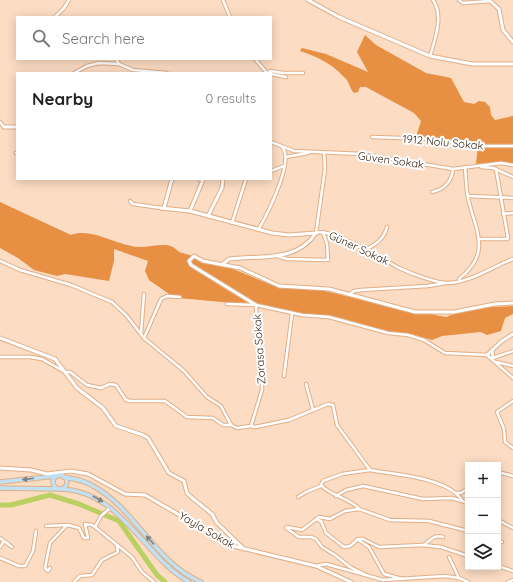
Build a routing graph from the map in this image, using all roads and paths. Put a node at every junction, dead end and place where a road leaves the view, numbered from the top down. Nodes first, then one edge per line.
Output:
1 (69, 0) edge
2 (223, 0) edge
3 (308, 0) edge
4 (433, 0) edge
5 (459, 0) edge
6 (489, 0) edge
7 (56, 16) edge
8 (230, 16) edge
9 (513, 42) edge
10 (430, 56) junction
11 (117, 60) edge
12 (256, 60) edge
13 (119, 64) junction
14 (513, 64) edge
15 (76, 72) edge
16 (156, 72) edge
17 (266, 72) edge
18 (268, 72) edge
19 (303, 73) dead end
20 (272, 74) edge
21 (286, 77) dead end
22 (0, 122) edge
23 (2, 127) edge
24 (16, 127) edge
25 (372, 137) dead end
26 (272, 142) edge
27 (280, 145) junction
28 (513, 146) edge
29 (308, 152) junction
30 (324, 153) junction
31 (285, 157) junction
32 (513, 165) edge
33 (284, 166) junction
34 (479, 166) junction
35 (465, 167) junction
36 (453, 169) junction
37 (496, 169) junction
38 (272, 170) edge
39 (513, 177) edge
40 (172, 180) edge
41 (203, 180) edge
42 (223, 180) edge
43 (246, 180) edge
44 (432, 192) dead end
45 (468, 196) junction
46 (500, 196) junction
47 (513, 198) edge
48 (130, 201) dead end
49 (163, 208) junction
50 (190, 211) junction
51 (513, 213) edge
52 (504, 214) junction
53 (208, 216) junction
54 (231, 223) junction
55 (387, 227) dead end
56 (258, 230) junction
57 (322, 232) junction
58 (316, 233) junction
59 (480, 239) junction
60 (507, 239) junction
61 (513, 239) edge
62 (366, 249) junction
63 (276, 256) junction
64 (513, 259) edge
65 (0, 261) edge
66 (223, 264) junction
67 (457, 281) junction
68 (445, 283) junction
69 (144, 294) dead end
70 (350, 294) junction
71 (180, 297) dead end
72 (513, 303) edge
73 (227, 304) dead end
74 (256, 304) junction
75 (292, 314) junction
76 (141, 333) junction
77 (513, 334) edge
78 (0, 338) edge
79 (144, 338) junction
80 (492, 350) junction
81 (513, 350) edge
82 (487, 355) junction
83 (0, 357) edge
84 (493, 358) junction
85 (496, 362) junction
86 (513, 366) edge
87 (64, 372) junction
88 (284, 376) dead end
89 (513, 378) edge
90 (306, 384) dead end
91 (513, 401) edge
92 (313, 410) junction
93 (231, 425) junction
94 (251, 426) junction
95 (513, 448) edge
96 (0, 468) edge
97 (370, 470) junction
98 (501, 473) edge
99 (57, 476) junction
100 (513, 476) edge
101 (64, 477) junction
102 (0, 482) edge
103 (321, 486) junction
104 (0, 488) edge
105 (59, 489) junction
106 (465, 490) edge
107 (456, 493) junction
108 (335, 496) junction
109 (298, 497) dead end
110 (463, 500) joint
111 (110, 507) junction
112 (359, 509) junction
113 (317, 520) junction
114 (501, 522) edge
115 (68, 525) junction
116 (46, 526) dead end
117 (95, 527) junction
118 (513, 528) edge
119 (465, 530) edge
120 (36, 531) dead end
121 (444, 537) dead end
122 (0, 538) edge
123 (4, 540) junction
124 (357, 540) junction
125 (117, 545) junction
126 (423, 545) junction
127 (0, 546) edge
128 (12, 547) dead end
129 (245, 550) junction
130 (465, 555) edge
131 (449, 557) dead end
132 (0, 558) edge
133 (316, 566) junction
134 (501, 567) edge
135 (50, 568) dead end
136 (513, 571) edge
137 (366, 575) junction
138 (459, 578) junction
139 (402, 579) junction
140 (513, 580) edge
141 (74, 582) edge
142 (154, 582) edge
143 (190, 582) edge
144 (201, 582) edge
145 (350, 582) edge
146 (468, 582) edge
147 (508, 582) edge

1 - 7 street
2 - 8 street
3 - 10 street
4 - 10 street
5 - 6 street
6 - 9 street
10 - 14 street
11 - 13 street
12 - 17 street
13 - 15 street
13 - 16 street
18 - 19 street
20 - 21 street
22 - 23 street
23 - 24 street
25 - 28 street, 1912 Nolu Sokak
26 - 27 street, Güven Sokak
27 - 29 street, Güven Sokak
27 - 31 street
29 - 30 street, Güven Sokak
29 - 31 street
30 - 36 street, Güven Sokak
30 - 58 street
31 - 33 street
32 - 34 street, Güven Sokak
33 - 38 street
33 - 56 street
34 - 35 street, Güven Sokak
34 - 37 street
35 - 36 street, Güven Sokak
35 - 45 street
36 - 44 street
37 - 39 street
37 - 46 street
40 - 49 street
41 - 50 street
42 - 53 street
43 - 54 street
45 - 46 street
45 - 59 street
46 - 47 street
46 - 52 street
48 - 49 street, Güner Sokak
49 - 50 street, Güner Sokak
50 - 53 street, Güner Sokak
51 - 52 street
52 - 60 street
53 - 54 street, Güner Sokak
54 - 56 street, Güner Sokak
55 - 62 street
56 - 58 street, Güner Sokak
57 - 58 street, Güner Sokak
57 - 62 street, Güner Sokak
57 - 63 street
58 - 63 street
59 - 60 street
59 - 67 street
60 - 61 street
62 - 68 street, Güner Sokak
63 - 66 street
64 - 67 street, Güner Sokak
65 - 76 street
66 - 70 street
66 - 74 street
67 - 68 street, Güner Sokak
68 - 70 street
69 - 76 street
70 - 72 street
71 - 79 street
73 - 74 street
74 - 75 street, Zorasa Sokak
74 - 94 street, Zorasa Sokak
75 - 82 street, Zorasa Sokak
75 - 88 street
76 - 79 street
77 - 80 street
78 - 87 street
79 - 93 street
80 - 82 street
80 - 84 street
81 - 84 street
82 - 84 street
83 - 87 street
84 - 85 street
85 - 86 street
85 - 89 street
87 - 93 street
87 - 129 street
90 - 92 street
91 - 95 street
92 - 94 street
92 - 97 street
93 - 94 street
96 - 129 street, Yayla Sokak
97 - 103 street
97 - 107 street
98 - 100 street
99 - 101 main road
99 -> 102 main road
99 - 105 main road
101 - 105 main road
144 -> 101 main road
103 - 108 street
103 - 109 street
104 - 105 main road
105 -> 111 main road
106 - 107 street
107 - 110 street
108 - 110 street
108 - 112 street
111 - 117 street
111 - 143 main road
112 - 113 street
112 - 119 street
113 - 124 street
113 - 137 street
114 - 118 street
115 - 116 street
115 - 117 street
115 - 135 street
117 - 125 street
120 - 132 street
121 - 126 street
122 - 123 street
123 - 127 street
123 - 128 street
124 - 126 street
124 - 139 street
125 - 141 street
125 - 142 street
126 - 130 street
129 - 133 street, Yayla Sokak
131 - 138 street
133 - 137 street, Yayla Sokak
133 - 145 street
134 - 136 street
137 - 139 street, Yayla Sokak
138 - 139 street, Yayla Sokak
138 - 146 street, Yayla Sokak
140 - 147 street

